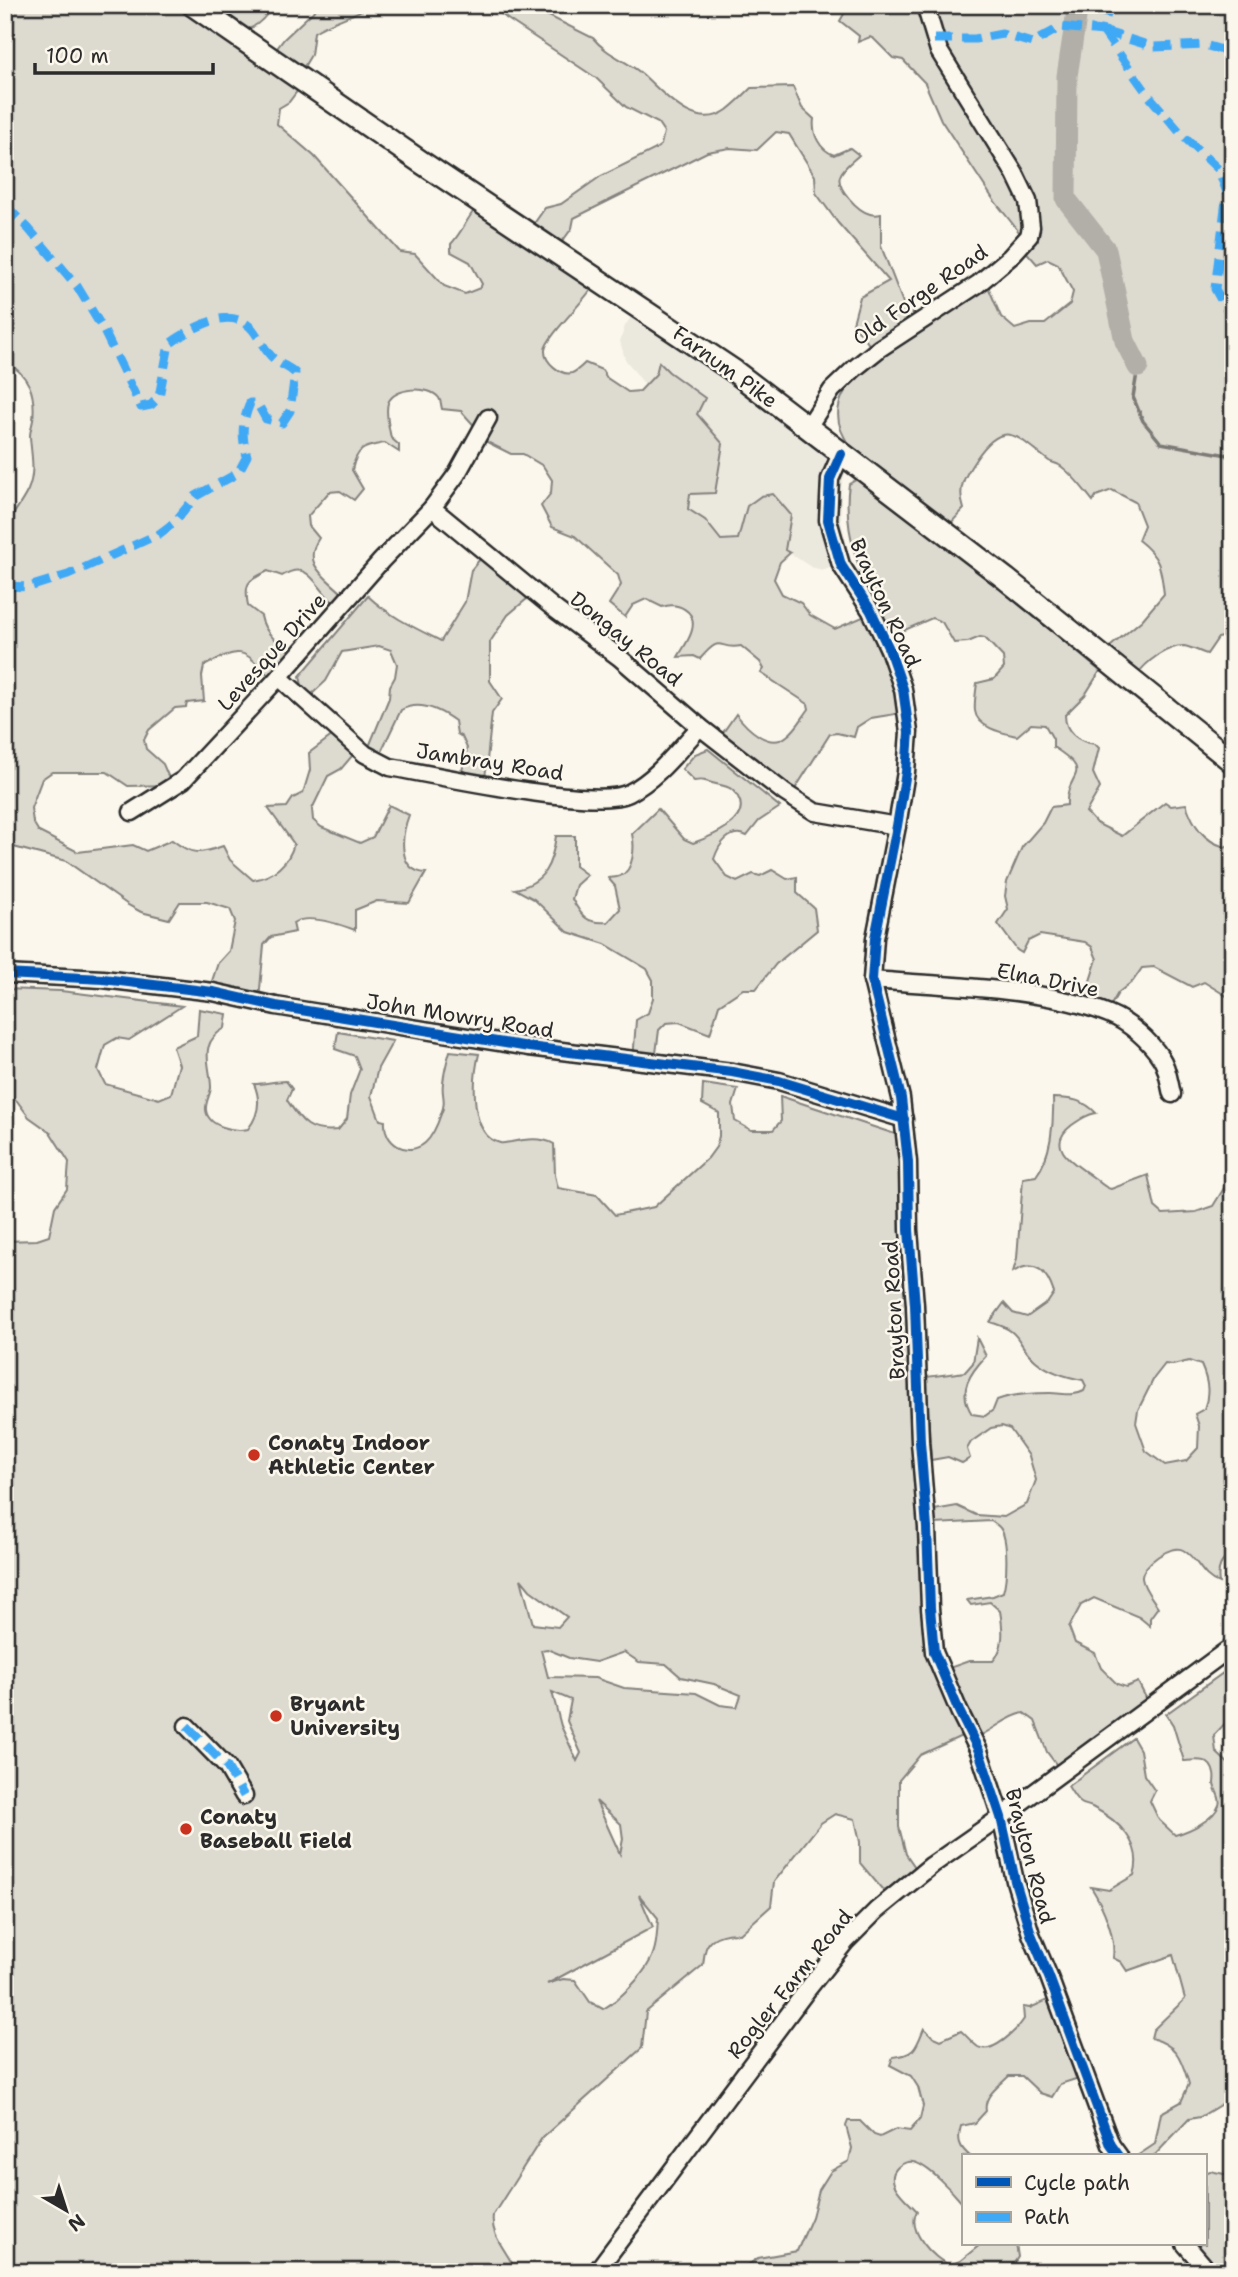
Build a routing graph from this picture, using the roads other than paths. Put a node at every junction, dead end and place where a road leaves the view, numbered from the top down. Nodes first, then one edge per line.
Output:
1 (193, 5) edge
2 (925, 5) edge
3 (488, 418) dead end
4 (808, 427) junction
5 (841, 454) junction
6 (432, 508) junction
7 (279, 677) junction
8 (700, 727) junction
9 (1233, 762) edge
10 (132, 812) dead end
11 (897, 826) junction
12 (5, 974) edge
13 (872, 979) junction
14 (1172, 1094) dead end
15 (904, 1119) junction
16 (1233, 1646) edge
17 (187, 1726) dead end
18 (244, 1796) dead end
19 (1001, 1817) junction
20 (1118, 2154) edge
21 (1187, 2246) edge
22 (596, 2272) edge
23 (1209, 2272) edge

1 - 4 main road, Farnum Pike
2 - 4 street, Old Forge Road
3 - 6 street
4 - 5 main road, Farnum Pike
5 - 9 main road, Farnum Pike
5 - 11 street, Brayton Road
6 - 7 street, Levesque Drive
6 - 8 street, Dongay Road
7 - 8 street, Jambray Road
7 - 10 street, Levesque Drive
8 - 11 street, Dongay Road
11 - 13 street, Brayton Road
12 - 15 street, John Mowry Road
13 - 14 street, Elna Drive
13 - 15 street, Brayton Road
15 - 19 street, Brayton Road
16 - 19 street, Rogler Farm Road
17 - 18 street
19 - 20 street, Brayton Road
19 - 22 street, Rogler Farm Road
21 - 23 street

